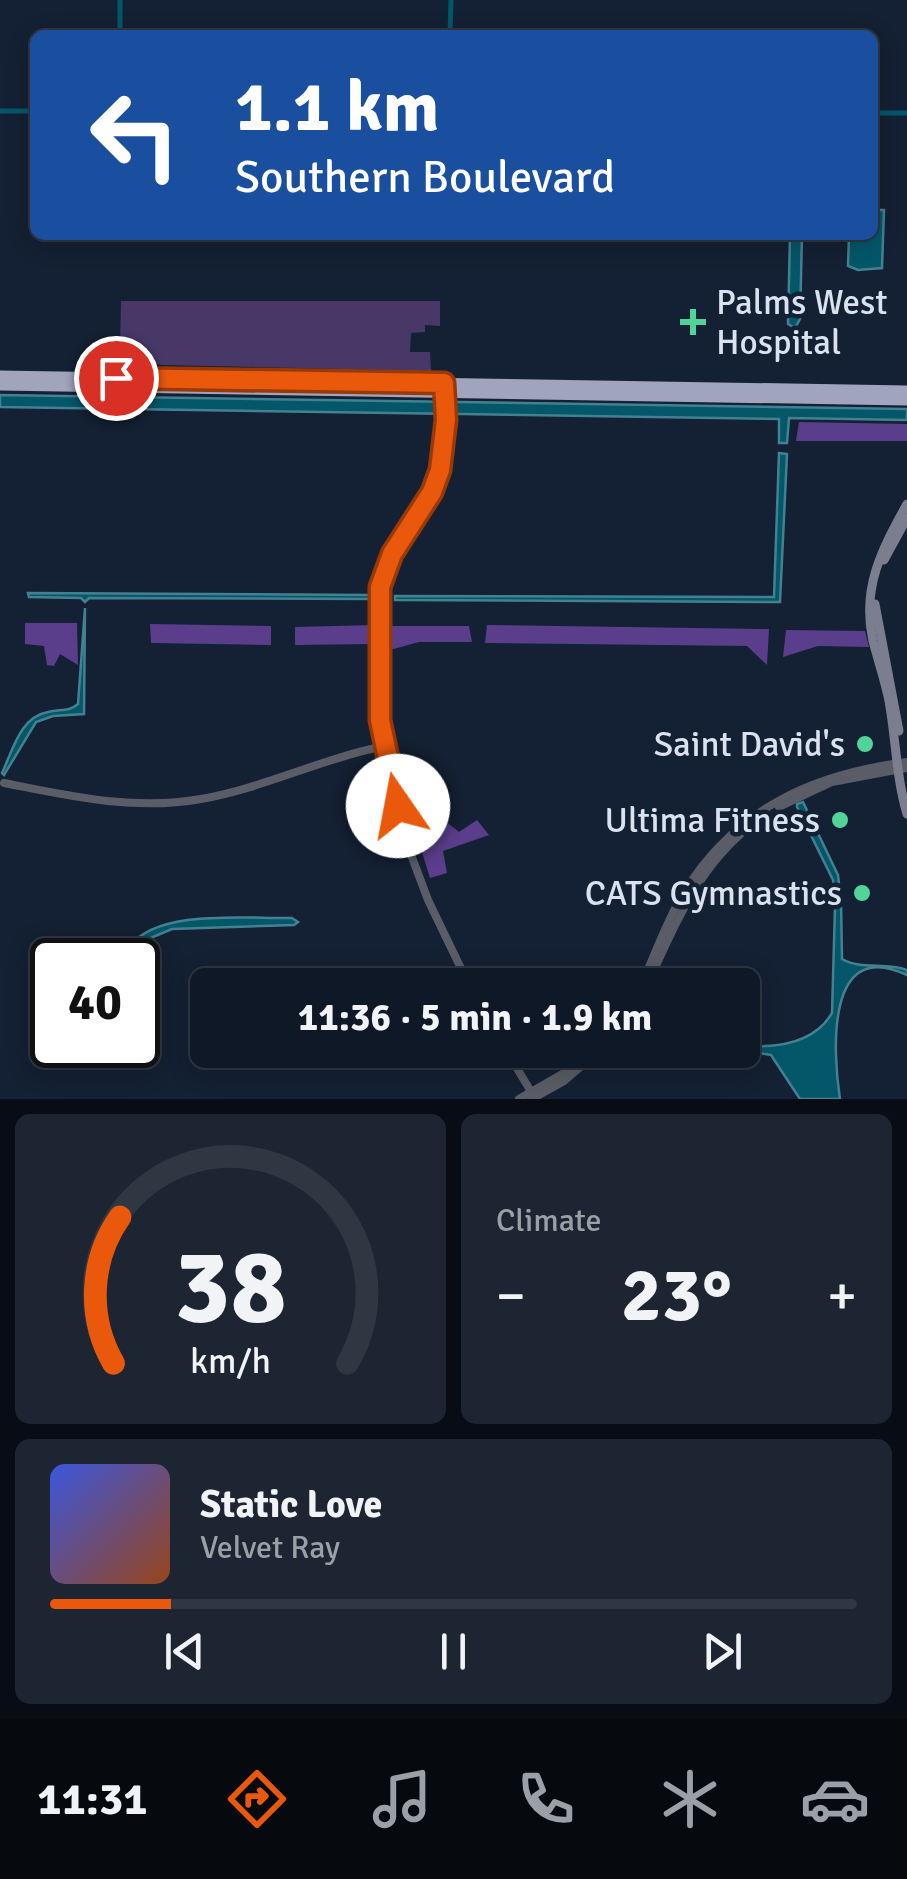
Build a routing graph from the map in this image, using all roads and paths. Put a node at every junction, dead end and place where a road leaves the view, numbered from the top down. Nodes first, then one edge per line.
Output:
1 (0, 376) edge
2 (0, 385) edge
3 (445, 391) junction
4 (907, 391) edge
5 (907, 400) edge
6 (907, 504) edge
7 (907, 518) edge
8 (895, 699) junction
9 (890, 710) junction
10 (388, 745) junction
11 (902, 766) edge
12 (1, 782) edge
13 (907, 793) edge
14 (907, 814) edge
15 (461, 968) edge
16 (651, 968) edge
17 (516, 1068) edge
18 (577, 1068) edge
19 (533, 1097) edge
20 (519, 1099) edge

1 - 3 highway
2 - 3 highway
3 - 4 highway
3 - 5 highway
3 - 10 street
6 - 9 main road
7 - 8 main road
8 - 9 main road
8 - 11 main road
9 - 11 main road
10 - 12 street
10 - 15 street
11 - 13 main road
11 - 14 main road
11 - 16 street
17 - 19 street
18 - 19 street
19 - 20 street

